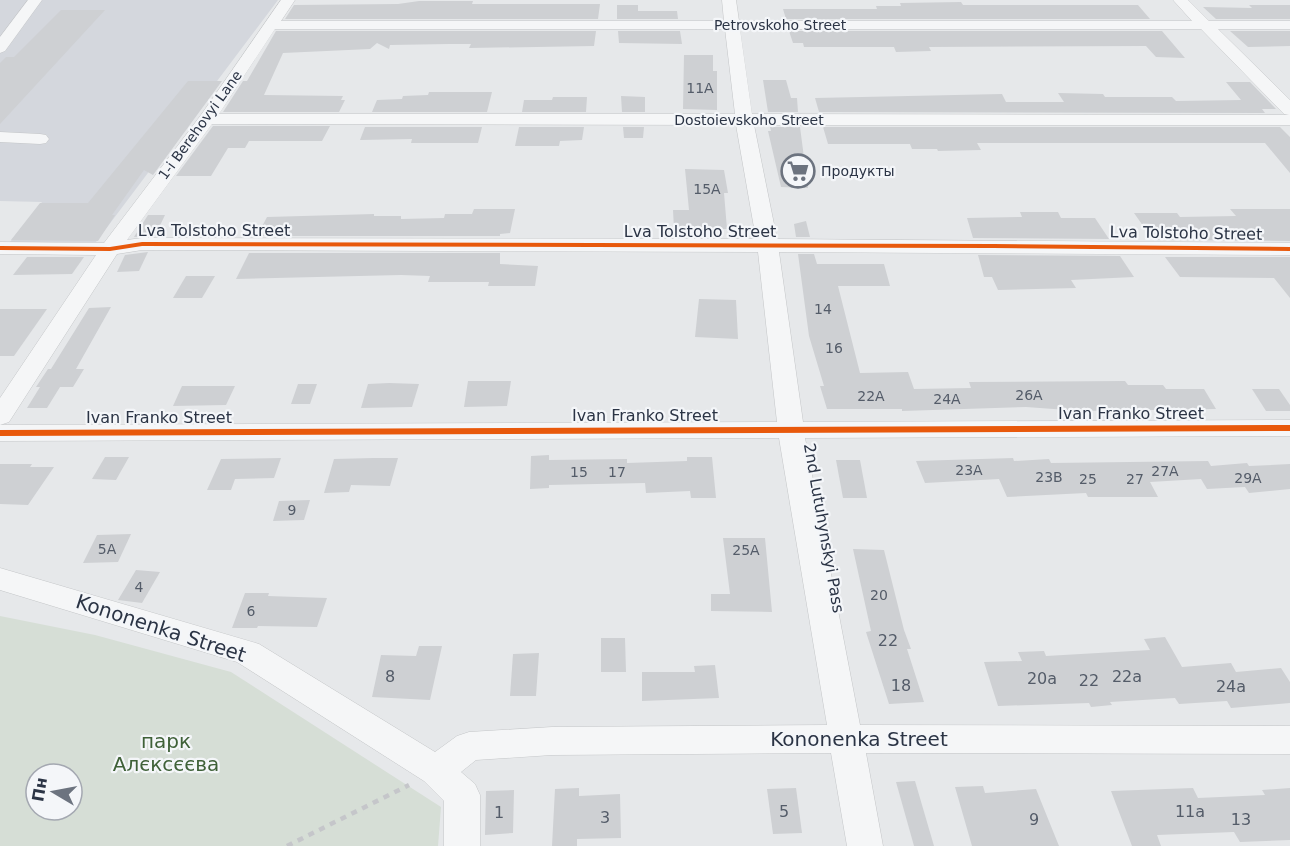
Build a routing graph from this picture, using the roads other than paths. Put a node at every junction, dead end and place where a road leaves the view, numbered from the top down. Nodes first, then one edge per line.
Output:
1 (35, 0) edge
2 (288, 0) edge
3 (1180, 0) edge
4 (731, 12) edge
5 (1205, 24) junction
6 (271, 25) junction
7 (1290, 25) edge
8 (0, 48) edge
9 (1290, 110) edge
10 (207, 119) junction
11 (744, 120) junction
12 (1290, 120) edge
13 (0, 137) edge
14 (40, 139) dead end
15 (768, 246) junction
16 (0, 248) edge
17 (110, 249) junction
18 (1290, 249) edge
19 (0, 417) edge
20 (1290, 428) edge
21 (791, 430) junction
22 (0, 433) edge
23 (0, 579) edge
24 (847, 739) junction
25 (1290, 740) edge
26 (436, 771) junction
27 (462, 846) edge
28 (865, 846) edge

1 - 8 street
2 - 6 street, 1-i Berehovyi Lane
3 - 5 street
4 - 5 street, Petrovskoho Street
4 - 6 street, Petrovskoho Street
4 - 11 street, 2nd Lutuhynskyi Pass
5 - 7 street, Petrovskoho Street
5 - 9 street
6 - 10 street, 1-i Berehovyi Lane
10 - 11 street, Dostoievskoho Street
10 - 17 street, 1-i Berehovyi Lane
11 - 12 street, Dostoievskoho Street
11 - 15 street, 2nd Lutuhynskyi Pass
13 - 14 street
15 - 17 street, Lva Tolstoho Street
15 - 18 street, Lva Tolstoho Street
15 - 21 street, 2nd Lutuhynskyi Pass
16 - 17 street
17 - 19 street, 1-i Berehovyi Lane
20 - 21 street, Ivan Franko Street
21 - 22 street, Ivan Franko Street
21 - 24 street, 2nd Lutuhynskyi Pass
23 - 26 street, Kononenka Street
24 - 25 street, Kononenka Street
24 - 26 street, Kononenka Street
24 - 28 street, 2nd Lutuhynskyi Pass
26 - 27 street, Kononenka Street

